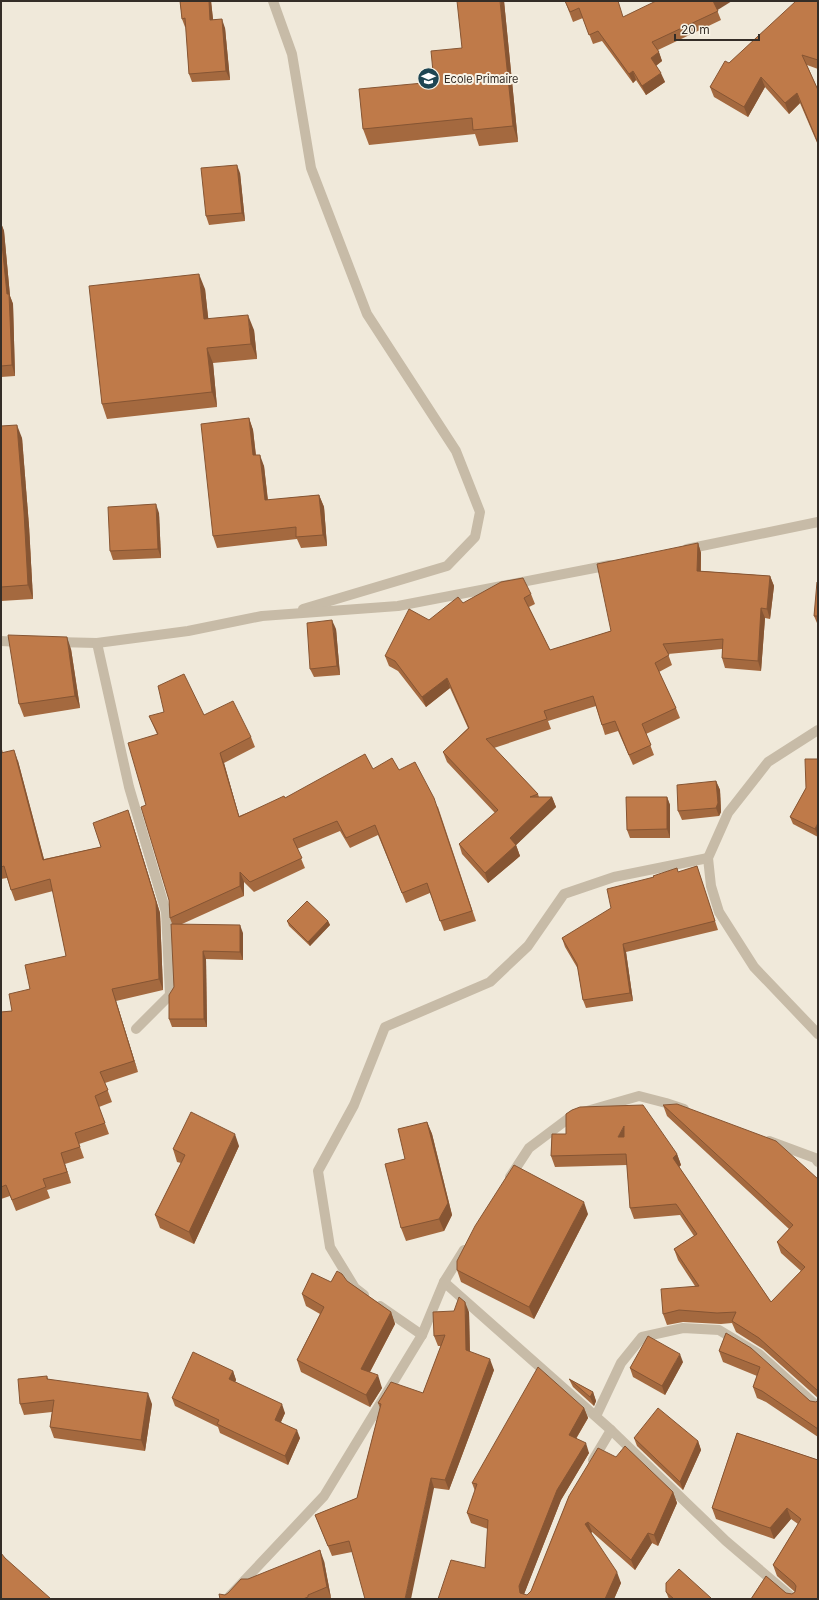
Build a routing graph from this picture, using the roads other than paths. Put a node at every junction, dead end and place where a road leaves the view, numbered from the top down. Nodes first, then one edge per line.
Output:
1 (273, 1) edge
2 (818, 522) edge
3 (674, 552) edge
4 (621, 563) edge
5 (286, 614) junction
6 (1, 641) edge
7 (31, 642) edge
8 (46, 642) edge
9 (98, 643) junction
10 (818, 730) edge
11 (708, 858) junction
12 (136, 1029) dead end
13 (818, 1034) edge
14 (694, 1113) edge
15 (758, 1137) edge
16 (818, 1162) edge
17 (503, 1188) edge
18 (470, 1242) edge
19 (444, 1282) junction
20 (422, 1335) junction
21 (818, 1407) edge
22 (596, 1416) junction
23 (612, 1430) junction
24 (587, 1470) edge
25 (227, 1599) edge
26 (794, 1599) edge

1 - 5 street
2 - 3 street
4 - 5 street
5 - 9 street
6 - 7 street
8 - 9 street
9 - 12 street
10 - 11 street
11 - 13 street
11 - 20 street
14 - 17 street
15 - 16 street
18 - 19 street
19 - 20 street
19 - 22 street
20 - 25 street
21 - 22 street
22 - 23 street
23 - 24 street
23 - 26 street

